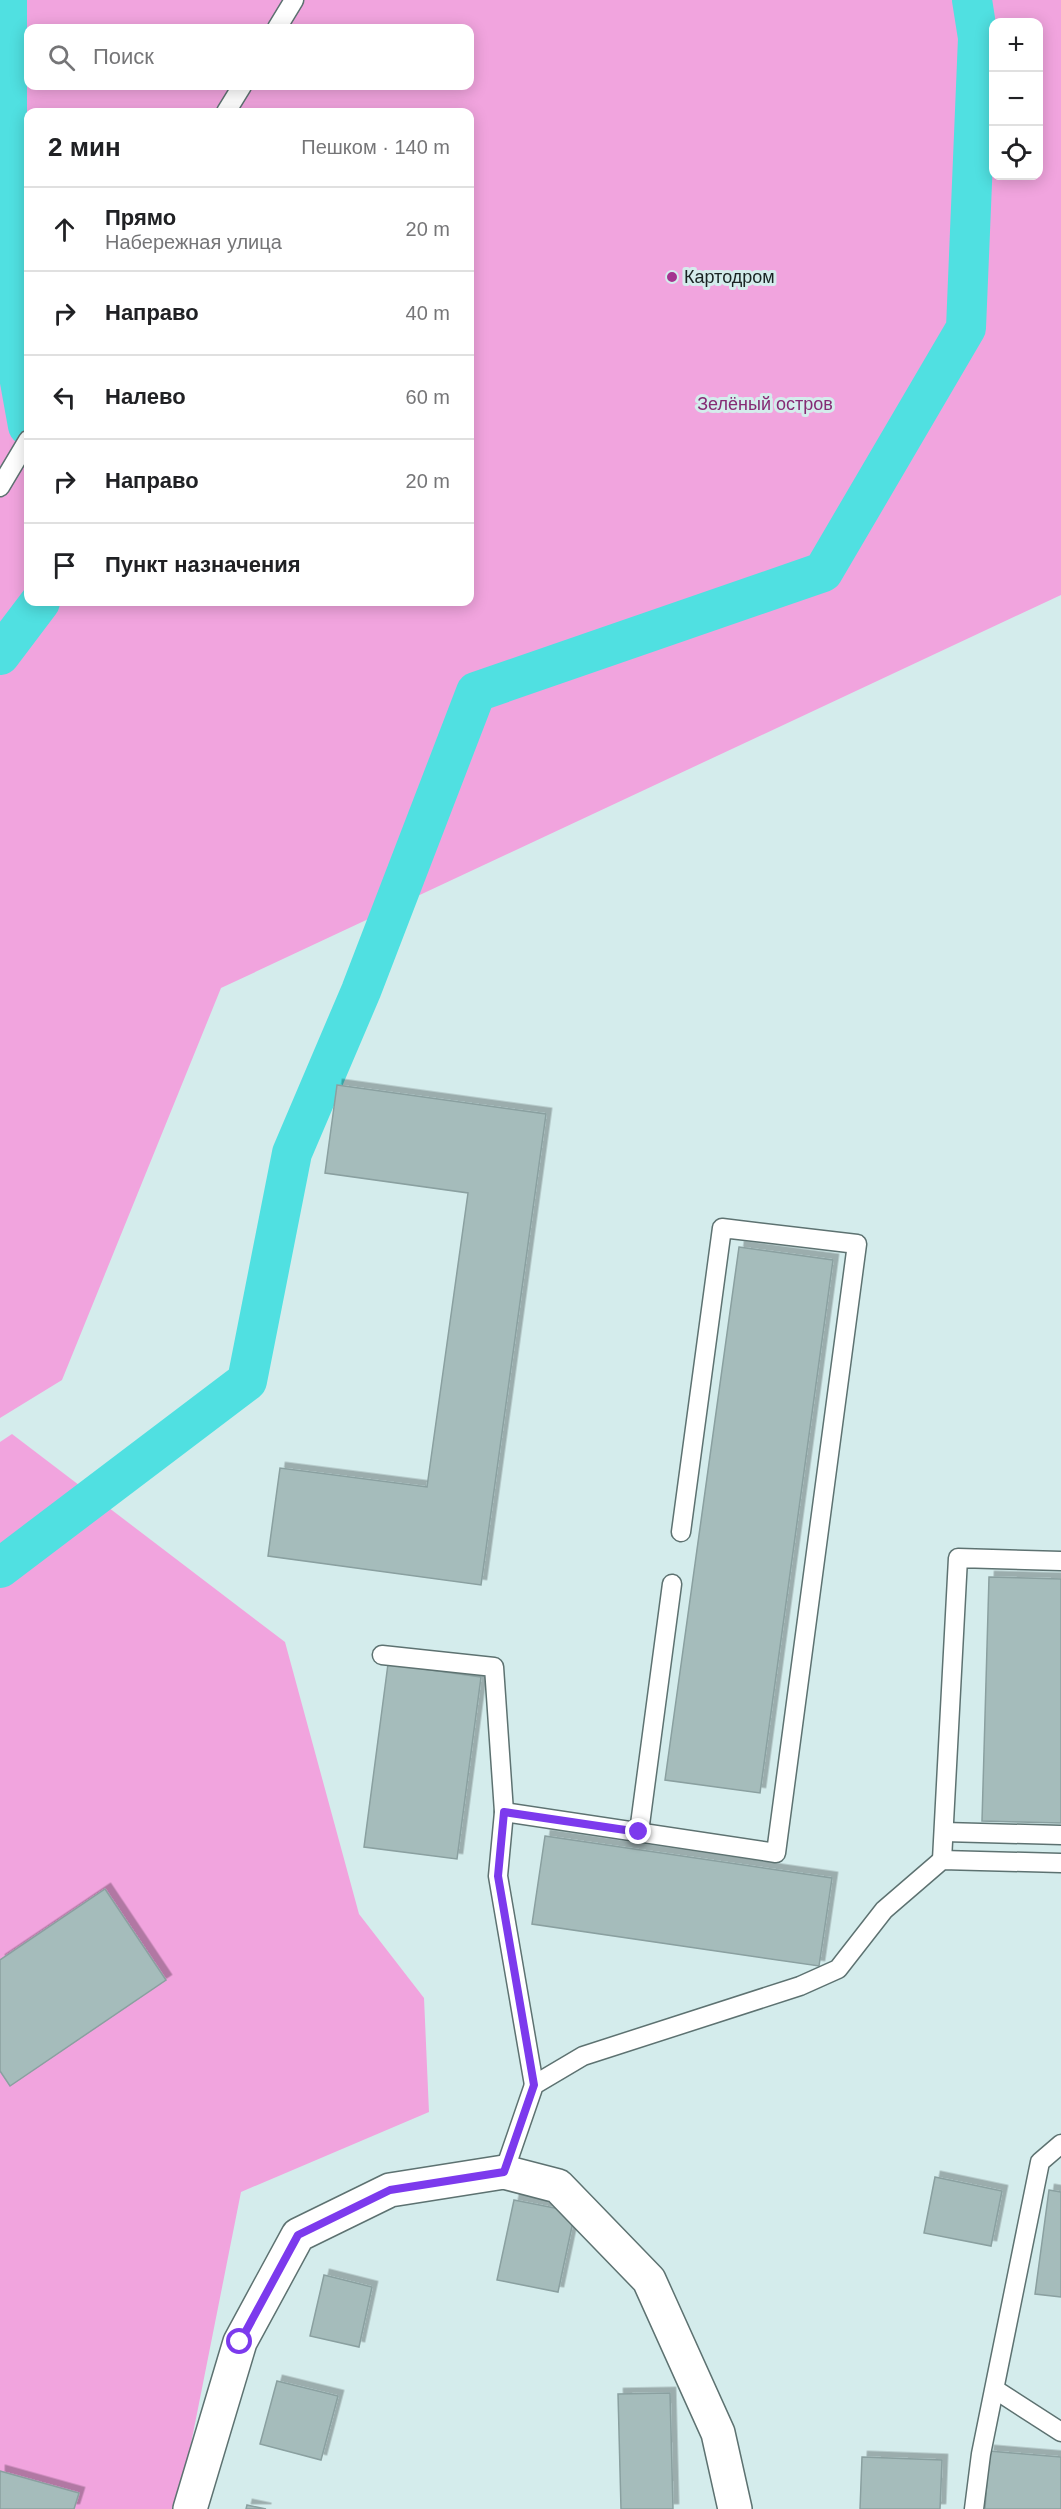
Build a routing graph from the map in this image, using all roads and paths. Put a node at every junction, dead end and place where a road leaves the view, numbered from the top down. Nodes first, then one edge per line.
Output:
1 (294, 0) edge
2 (279, 24) edge
3 (240, 90) edge
4 (228, 108) edge
5 (24, 447) edge
6 (0, 487) edge
7 (681, 1532) dead end
8 (1061, 1561) edge
9 (672, 1584) dead end
10 (382, 1655) dead end
11 (504, 1812) junction
12 (639, 1832) junction
13 (944, 1832) junction
14 (1061, 1835) edge
15 (942, 1860) junction
16 (1061, 1863) edge
17 (534, 2085) junction
18 (1061, 2144) edge
19 (504, 2172) junction
20 (996, 2390) junction
21 (1061, 2432) edge
22 (190, 2509) edge
23 (735, 2509) edge
24 (974, 2509) edge

1 - 2 lane
3 - 4 lane
5 - 6 lane
7 - 12 lane
8 - 13 lane
9 - 12 lane
10 - 11 lane
11 - 12 lane
11 - 17 lane
13 - 14 lane
13 - 15 lane
15 - 16 lane
15 - 17 lane
17 - 19 lane
18 - 20 lane
19 - 22 street
19 - 23 street
20 - 21 lane
20 - 24 lane

